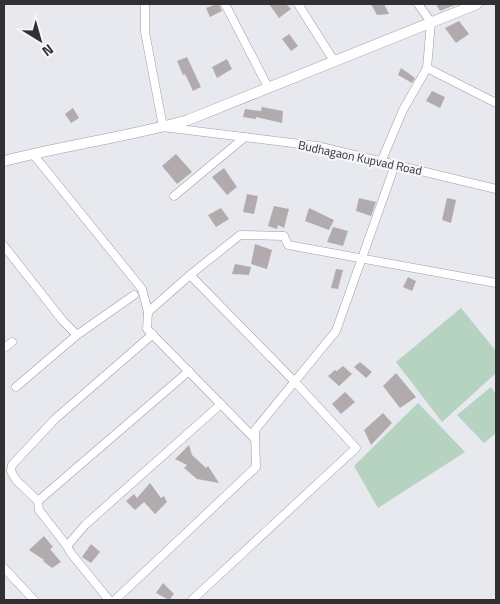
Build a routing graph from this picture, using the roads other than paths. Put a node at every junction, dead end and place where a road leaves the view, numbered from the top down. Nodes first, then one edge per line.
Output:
1 (145, 4) edge
2 (225, 4) edge
3 (298, 4) edge
4 (418, 4) edge
5 (477, 4) edge
6 (431, 22) junction
7 (334, 61) junction
8 (427, 68) junction
9 (268, 88) junction
10 (496, 103) edge
11 (163, 127) junction
12 (245, 137) junction
13 (33, 154) junction
14 (4, 161) edge
15 (381, 162) junction
16 (394, 165) junction
17 (496, 189) edge
18 (174, 196) dead end
19 (4, 246) edge
20 (362, 258) junction
21 (190, 275) junction
22 (496, 283) edge
23 (134, 295) dead end
24 (148, 312) junction
25 (153, 334) junction
26 (77, 335) junction
27 (12, 342) dead end
28 (4, 348) edge
29 (189, 371) junction
30 (295, 382) junction
31 (16, 387) dead end
32 (221, 404) junction
33 (255, 439) junction
34 (38, 501) junction
35 (67, 546) junction
36 (4, 568) edge
37 (34, 600) edge
38 (109, 600) edge
39 (115, 600) edge
40 (192, 600) edge

1 - 11 street
2 - 9 street
3 - 7 street
4 - 6 street
5 - 6 street
6 - 7 street
6 - 8 street
7 - 9 street
8 - 10 street
8 - 15 street
9 - 11 street
11 - 12 street, Budhagaon Kupvad Road
11 - 13 street
12 - 15 street, Budhagaon Kupvad Road
12 - 18 street
13 - 14 street
13 - 24 street
15 - 16 street, Budhagaon Kupvad Road
16 - 17 street, Budhagaon Kupvad Road
16 - 20 street
19 - 26 street
20 - 21 street
20 - 22 street
20 - 30 street
21 - 24 street
21 - 30 street
23 - 26 street
24 - 25 street
25 - 29 street
25 - 34 street
26 - 31 street
27 - 28 street
29 - 32 street
29 - 34 street
30 - 33 street
30 - 40 street
32 - 33 street
32 - 35 street
33 - 39 street
34 - 35 street
35 - 38 street
36 - 37 street

